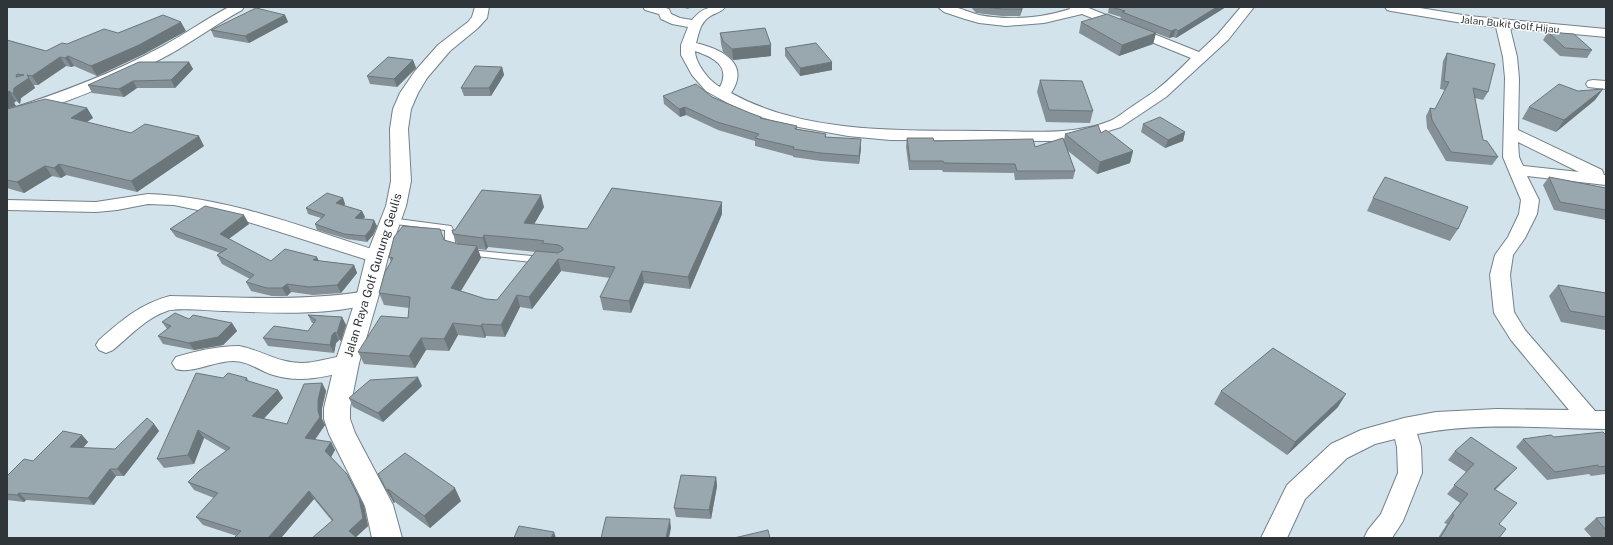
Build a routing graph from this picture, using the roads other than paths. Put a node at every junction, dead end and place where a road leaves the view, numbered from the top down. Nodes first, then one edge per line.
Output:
1 (238, 7) edge
2 (482, 7) edge
3 (649, 7) edge
4 (719, 7) edge
5 (944, 7) edge
6 (1248, 7) edge
7 (1391, 7) edge
8 (1078, 8) edge
9 (699, 19) junction
10 (1502, 23) junction
11 (1606, 33) edge
12 (688, 44) junction
13 (1200, 57) junction
14 (723, 94) junction
15 (7, 115) edge
16 (1511, 132) junction
17 (1516, 170) junction
18 (1606, 179) edge
19 (7, 205) edge
20 (390, 221) junction
21 (377, 257) junction
22 (554, 261) edge
23 (367, 298) junction
24 (106, 345) dead end
25 (182, 363) dead end
26 (347, 363) junction
27 (1598, 419) edge
28 (1404, 427) junction
29 (387, 538) edge
30 (1274, 538) edge
31 (1377, 538) edge

1 - 15 street
2 - 20 main road, Jalan Raya Golf Gunung Geulis
3 - 9 street
4 - 9 street
5 - 8 street
6 - 13 street
7 - 10 street, Jalan Bukit Golf Hijau
8 - 13 street
9 - 12 street
10 - 11 street, Jalan Bukit Golf Hijau
10 - 16 street
12 - 14 street
12 - 14 street
13 - 14 street
16 - 17 street
16 - 18 street
17 - 18 street
17 - 27 street
19 - 21 street
20 - 21 main road, Jalan Raya Golf Gunung Geulis
20 - 22 lane
21 - 23 main road, Jalan Raya Golf Gunung Geulis
23 - 24 street
23 - 26 main road, Jalan Raya Golf Gunung Geulis
25 - 26 street
26 - 29 main road, Jalan Raya Golf Gunung Geulis
27 - 28 street
28 - 30 street
28 - 31 street

